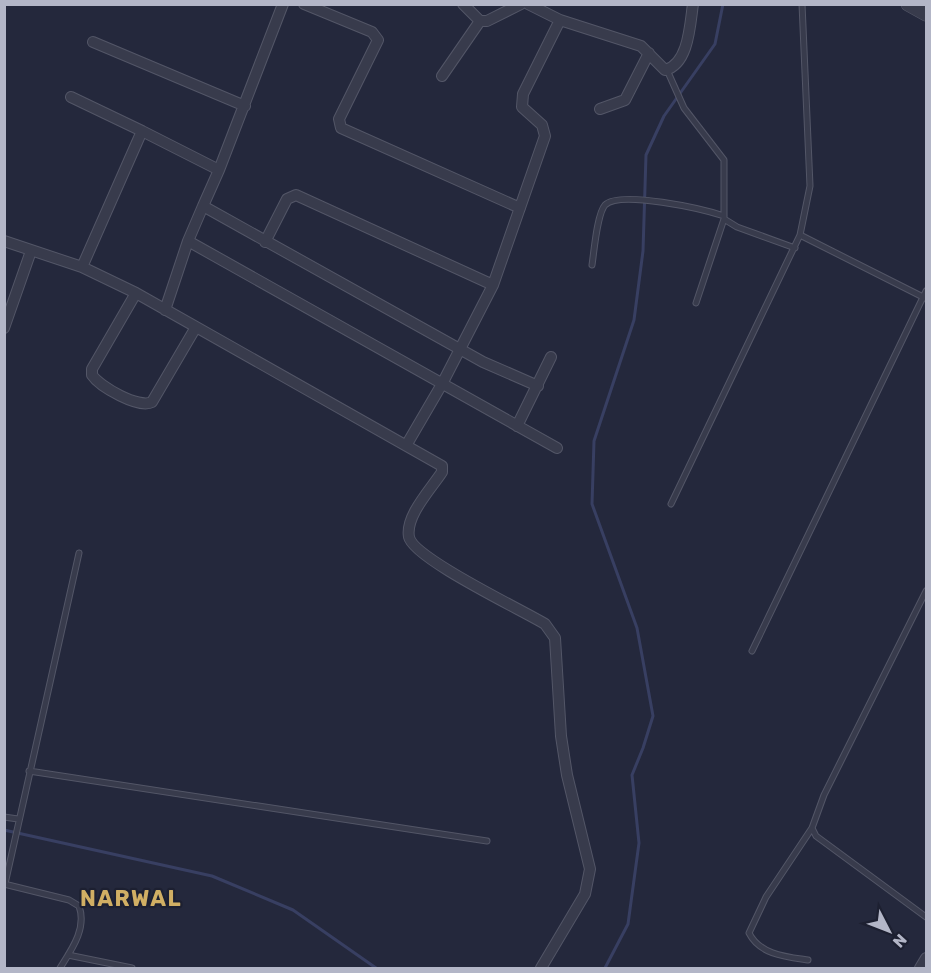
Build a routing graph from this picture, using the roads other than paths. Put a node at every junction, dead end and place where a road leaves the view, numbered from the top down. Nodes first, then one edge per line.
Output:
1 (283, 4) edge
2 (304, 4) edge
3 (463, 4) edge
4 (521, 4) edge
5 (528, 4) edge
6 (693, 4) edge
7 (802, 4) edge
8 (908, 4) edge
9 (927, 14) edge
10 (560, 20) junction
11 (480, 21) junction
12 (93, 42) dead end
13 (650, 53) junction
14 (667, 70) junction
15 (442, 76) dead end
16 (70, 97) dead end
17 (245, 106) junction
18 (600, 108) dead end
19 (142, 131) junction
20 (219, 170) junction
21 (203, 206) junction
22 (520, 208) junction
23 (724, 218) junction
24 (800, 235) junction
25 (4, 241) edge
26 (188, 241) junction
27 (265, 242) junction
28 (795, 248) junction
29 (30, 251) junction
30 (592, 265) dead end
31 (82, 267) junction
32 (493, 285) junction
33 (927, 291) edge
34 (136, 293) junction
35 (925, 299) edge
36 (696, 303) dead end
37 (165, 310) junction
38 (196, 327) junction
39 (4, 328) edge
40 (460, 349) junction
41 (552, 357) dead end
42 (442, 384) junction
43 (538, 386) junction
44 (517, 426) junction
45 (407, 444) junction
46 (557, 448) dead end
47 (671, 504) dead end
48 (78, 553) dead end
49 (927, 591) edge
50 (752, 651) dead end
51 (29, 771) junction
52 (4, 817) edge
53 (18, 819) junction
54 (812, 828) junction
55 (487, 841) dead end
56 (5, 884) edge
57 (927, 917) edge
58 (68, 955) junction
59 (927, 958) edge
60 (808, 960) dead end
61 (60, 969) edge
62 (132, 969) edge
63 (541, 969) edge
64 (920, 969) edge

1 - 17 street
2 - 22 street
3 - 11 street
4 - 11 street
5 - 10 street
6 - 14 street
7 - 24 lane
8 - 9 street
10 - 13 street
10 - 22 street
11 - 15 street
12 - 17 street
13 - 14 street
13 - 18 street
14 - 23 lane
16 - 19 street
17 - 20 street
19 - 20 street
19 - 31 street
20 - 21 street
21 - 26 street
21 - 27 street
22 - 32 street
23 - 28 lane
23 - 30 lane
23 - 36 lane
24 - 28 lane
24 - 35 lane
25 - 29 street
26 - 37 street
26 - 42 street
27 - 32 street
27 - 40 street
28 - 47 lane
29 - 31 street
29 - 39 street
31 - 34 street
32 - 40 street
33 - 35 lane
34 - 37 street
34 - 38 street
35 - 50 lane
37 - 38 street
38 - 45 street
40 - 42 street
40 - 43 street
41 - 43 street
42 - 44 street
42 - 45 street
43 - 44 street
44 - 46 street
45 - 63 street
48 - 51 lane
49 - 54 lane
51 - 53 lane
51 - 55 lane
52 - 53 lane
53 - 56 lane
54 - 57 lane
54 - 60 lane
56 - 58 lane
58 - 61 lane
58 - 62 lane
59 - 64 street

